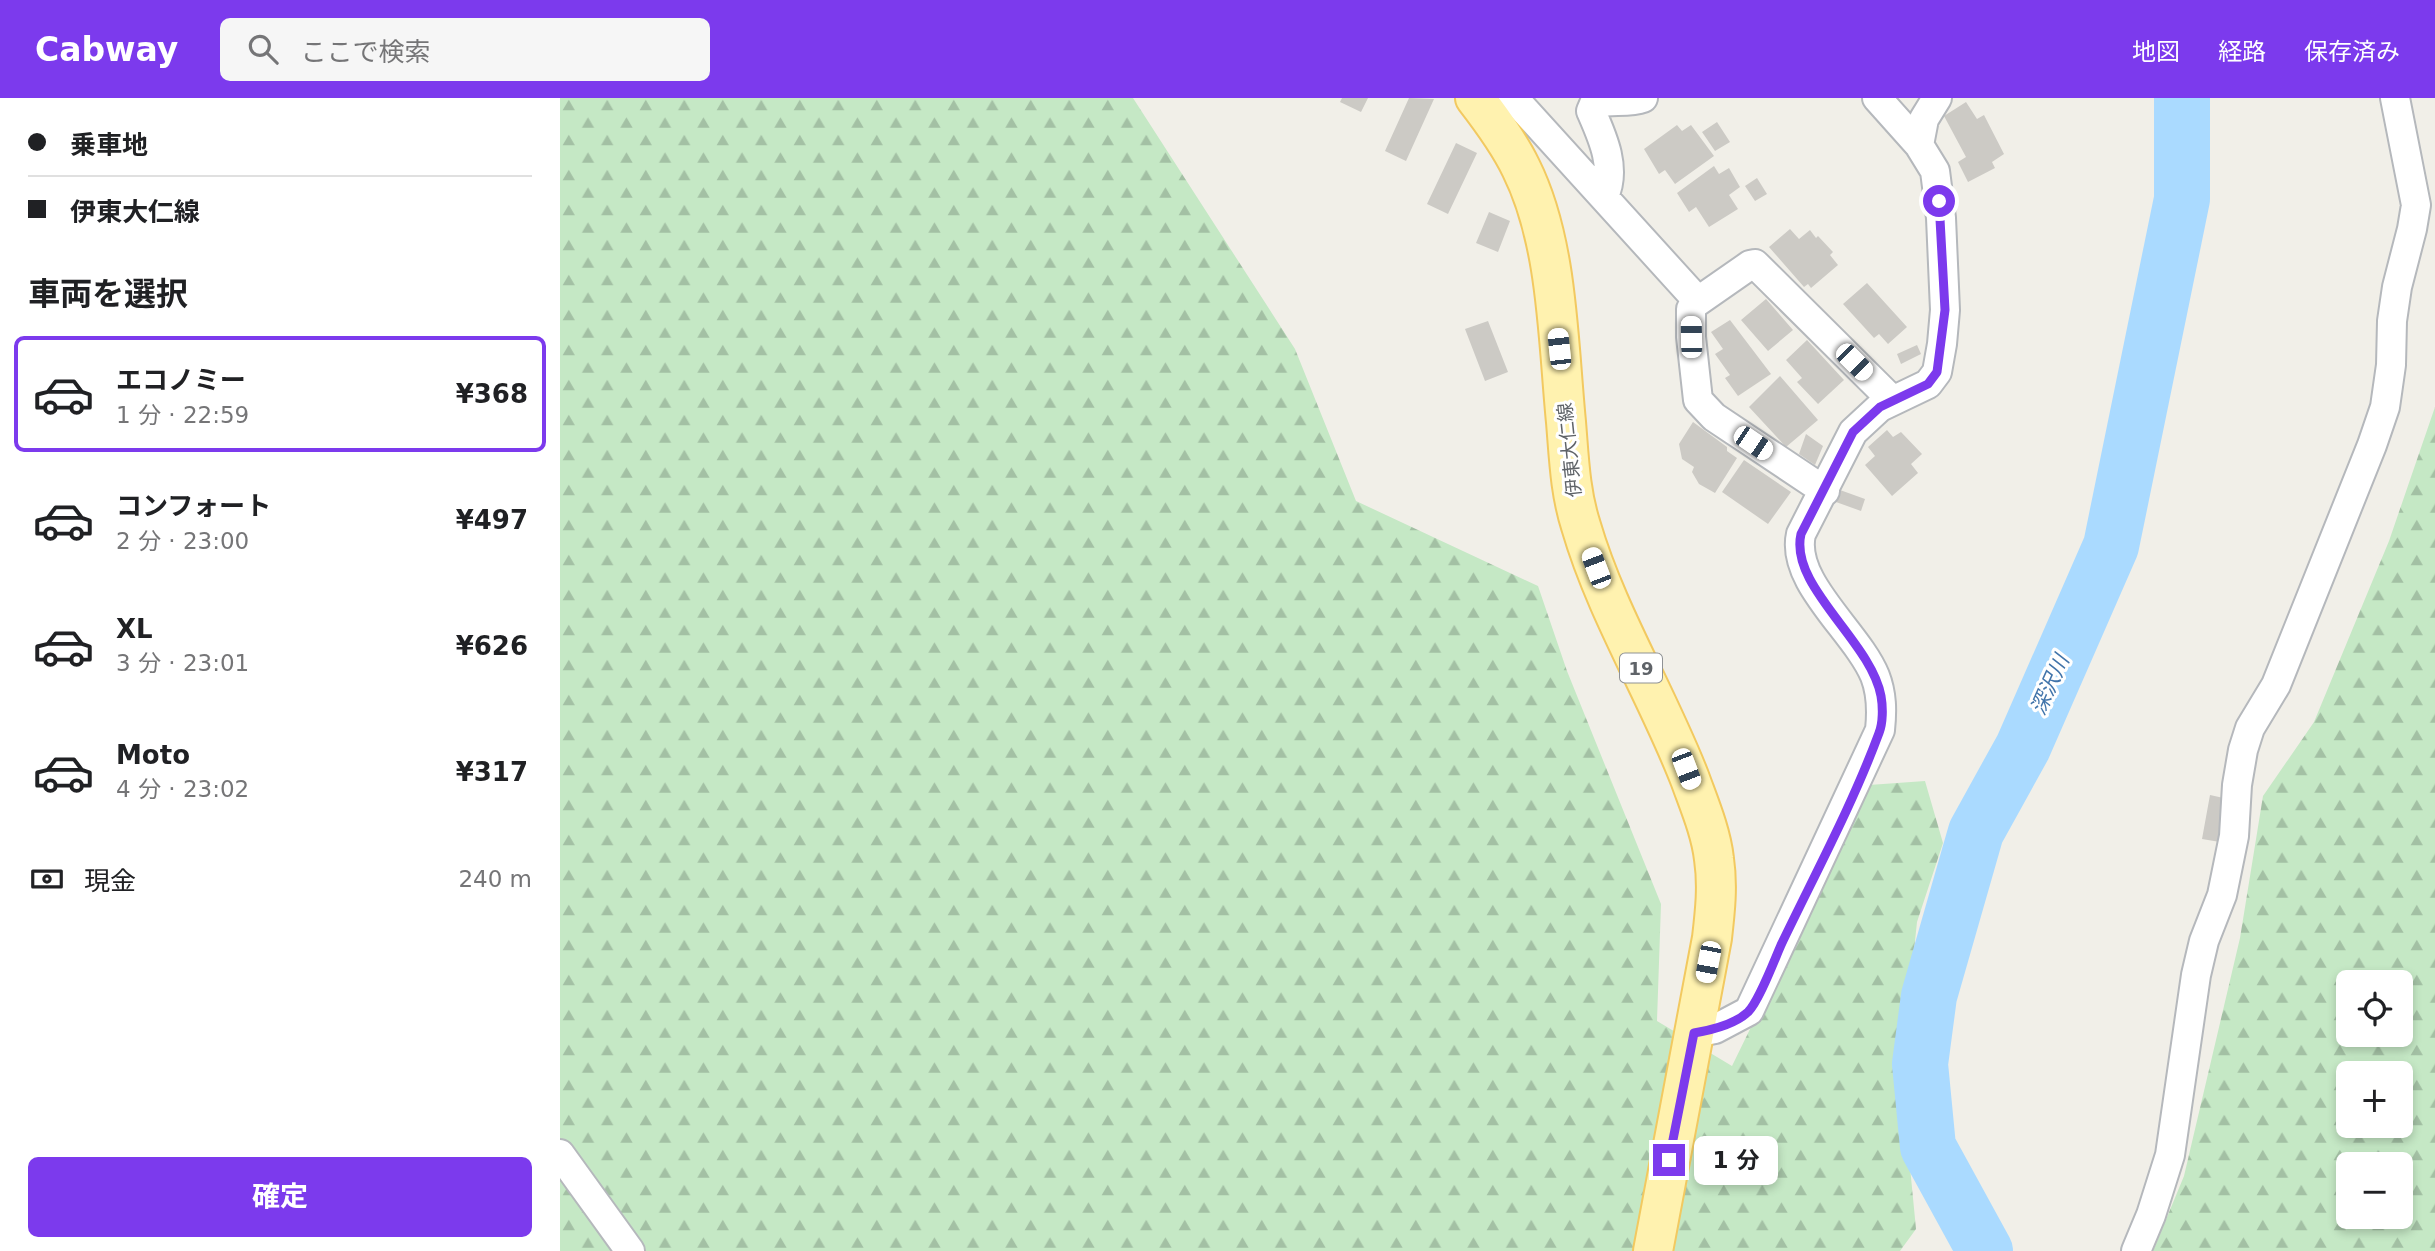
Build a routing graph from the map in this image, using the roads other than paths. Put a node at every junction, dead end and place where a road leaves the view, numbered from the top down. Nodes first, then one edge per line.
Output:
1 (1475, 98) edge
2 (1512, 98) edge
3 (1643, 98) edge
4 (1877, 98) edge
5 (1937, 98) edge
6 (2395, 98) edge
7 (1919, 145) junction
8 (1604, 196) junction
9 (1698, 301) junction
10 (1892, 400) junction
11 (1825, 491) junction
12 (1694, 1033) junction
13 (560, 1154) edge
14 (630, 1251) edge
15 (1653, 1251) edge
16 (2136, 1251) edge

1 - 12 main road, 伊東大仁線 / 19
2 - 8 street
3 - 8 street
4 - 7 street
5 - 7 street
6 - 16 street
7 - 10 street
8 - 9 street
9 - 10 street
9 - 11 street
10 - 11 street
11 - 12 street
12 - 15 main road, 伊東大仁線 / 19
13 - 14 street

